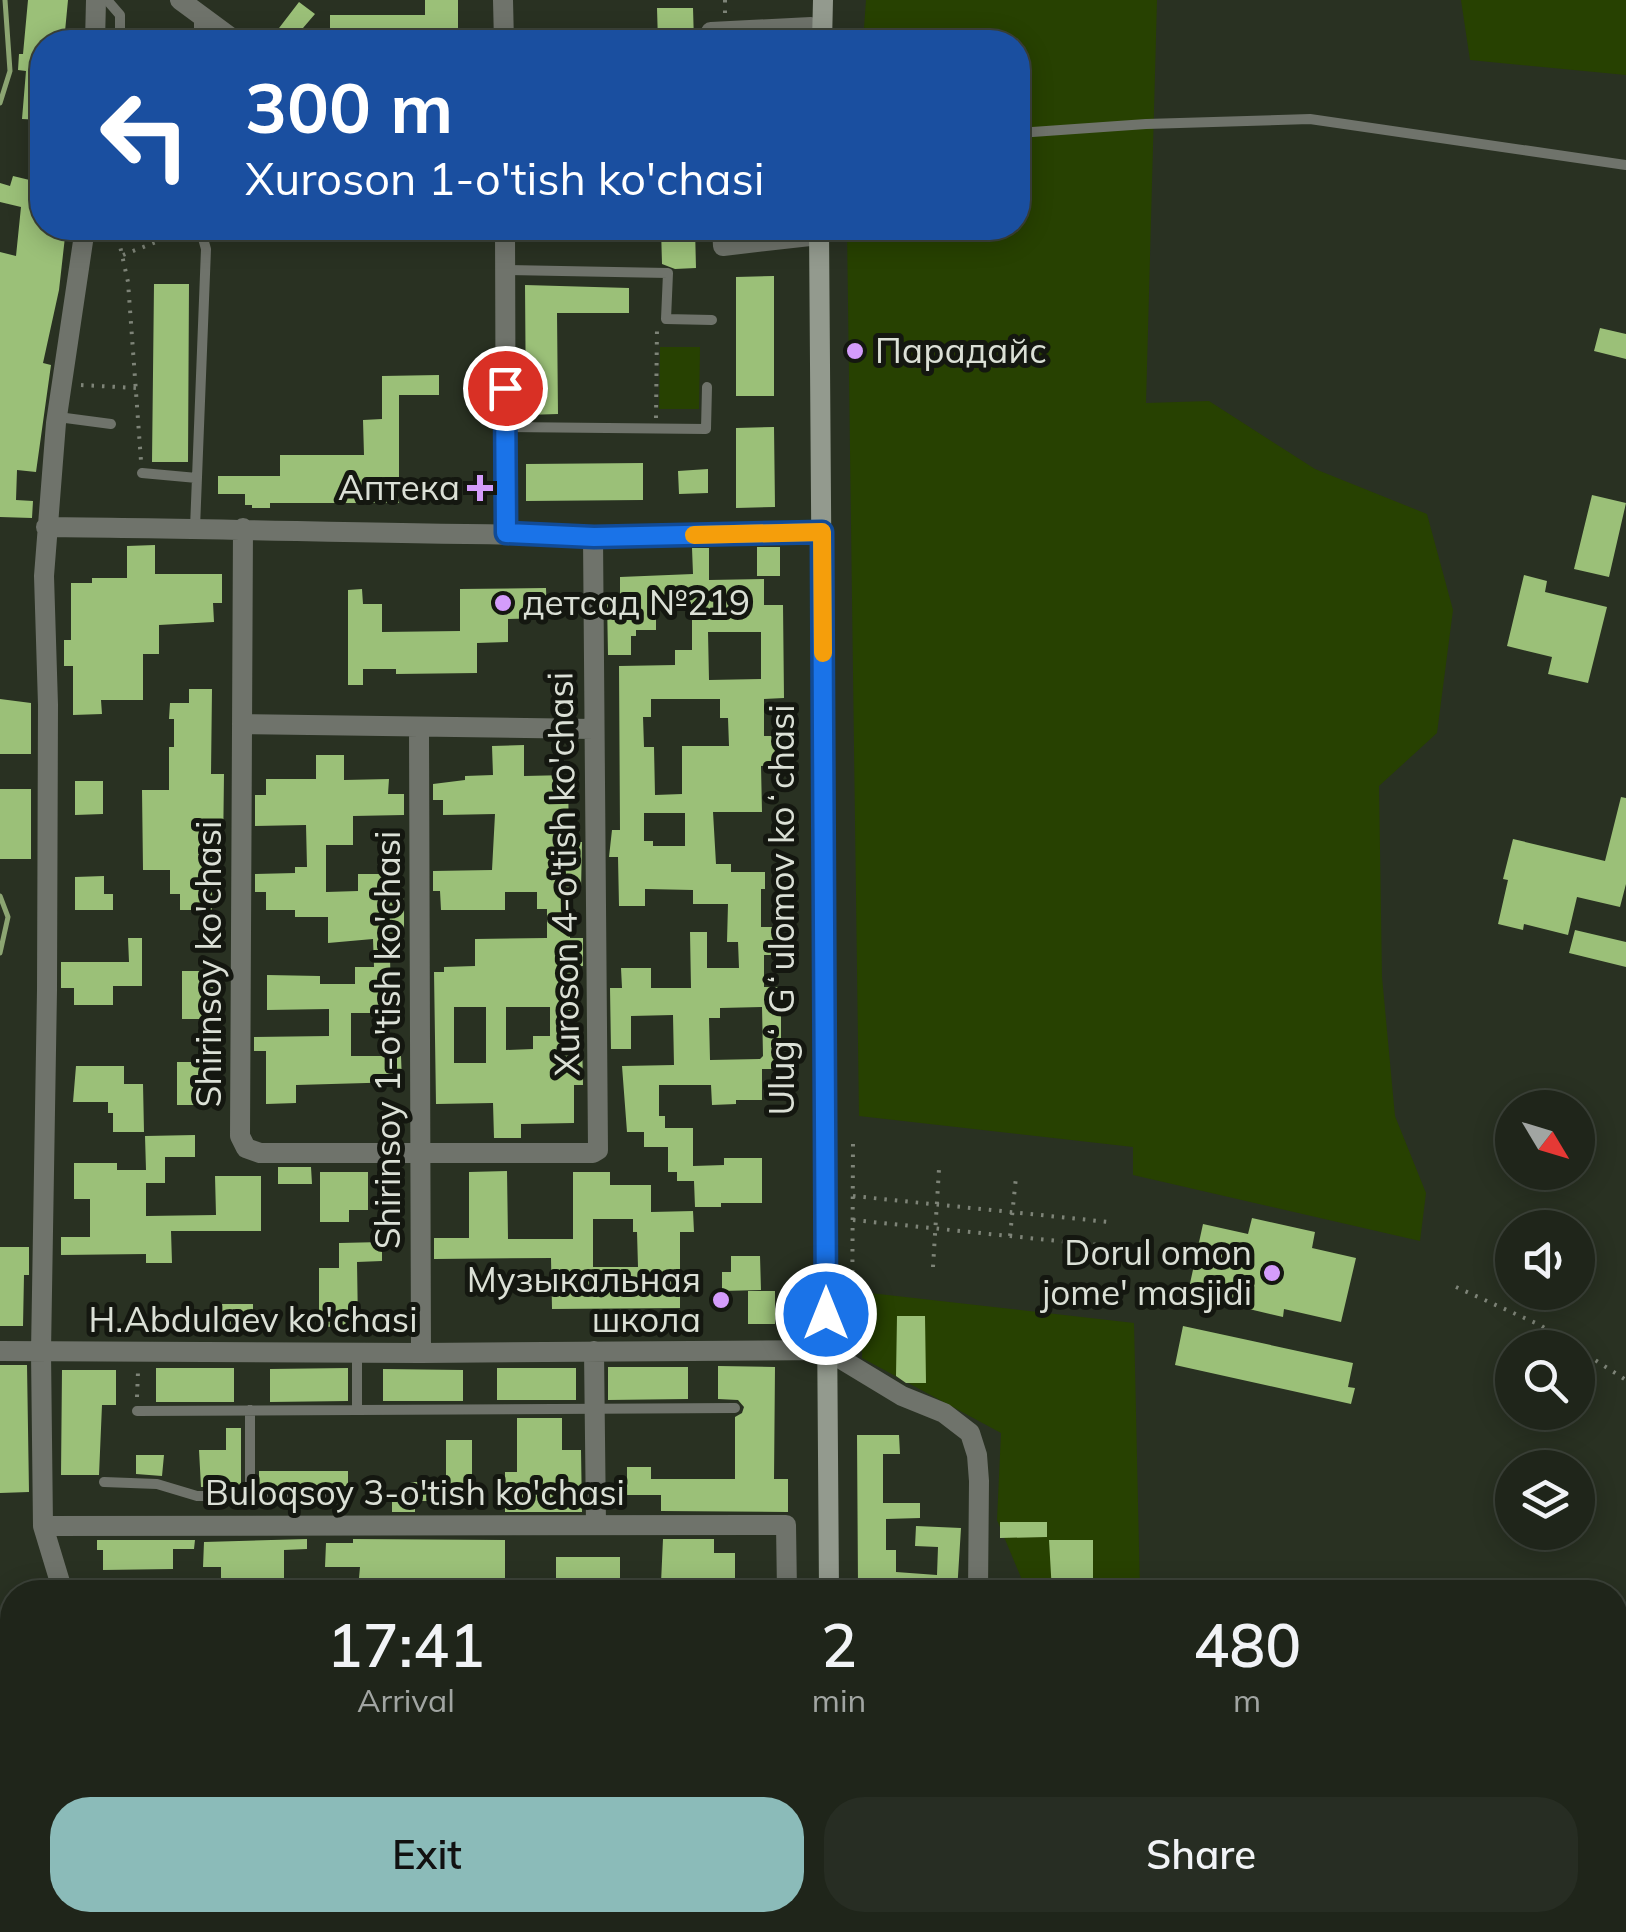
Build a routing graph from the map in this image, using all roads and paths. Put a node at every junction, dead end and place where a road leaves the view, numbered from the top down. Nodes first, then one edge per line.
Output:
1 (96, 0) edge
2 (107, 0) edge
3 (180, 0) edge
4 (503, 0) edge
5 (812, 0) edge
6 (823, 0) edge
7 (199, 14) junction
8 (95, 30) edge
9 (120, 30) edge
10 (199, 30) edge
11 (221, 30) edge
12 (504, 30) edge
13 (814, 30) edge
14 (817, 30) edge
15 (1030, 132) edge
16 (1626, 165) edge
17 (83, 240) edge
18 (119, 240) edge
19 (165, 240) edge
20 (202, 240) edge
21 (504, 240) edge
22 (723, 240) edge
23 (757, 240) edge
24 (813, 240) edge
25 (122, 256) junction
26 (504, 270) junction
27 (657, 312) dead end
28 (712, 320) dead end
29 (62, 384) junction
30 (707, 387) dead end
31 (136, 388) junction
32 (57, 417) junction
33 (111, 424) dead end
34 (506, 427) junction
35 (656, 429) junction
36 (142, 473) joint
37 (197, 478) junction
38 (46, 528) junction
39 (195, 528) junction
40 (244, 528) junction
41 (817, 532) junction
42 (506, 533) junction
43 (594, 537) junction
44 (242, 724) junction
45 (419, 727) junction
46 (594, 730) junction
47 (853, 1143) dead end
48 (598, 1150) joint
49 (420, 1152) junction
50 (940, 1169) dead end
51 (1016, 1177) dead end
52 (853, 1196) junction
53 (937, 1204) junction
54 (1012, 1212) junction
55 (853, 1220) junction
56 (1109, 1222) dead end
57 (935, 1229) junction
58 (1010, 1236) junction
59 (1107, 1246) dead end
60 (932, 1266) dead end
61 (1456, 1287) dead end
62 (1548, 1330) edge
63 (822, 1350) junction
64 (0, 1351) edge
65 (40, 1352) junction
66 (139, 1352) junction
67 (594, 1352) junction
68 (357, 1353) junction
69 (421, 1353) junction
70 (1595, 1360) edge
71 (852, 1366) junction
72 (1626, 1380) edge
73 (735, 1408) dead end
74 (594, 1409) junction
75 (250, 1410) junction
76 (356, 1410) junction
77 (137, 1411) joint
78 (104, 1482) dead end
79 (340, 1495) dead end
80 (250, 1496) junction
81 (596, 1525) junction
82 (44, 1526) junction
83 (60, 1580) edge
84 (787, 1580) edge
85 (826, 1580) edge
86 (979, 1580) edge

1 - 8 street
2 - 9 lane
3 - 7 street
4 - 12 street
5 - 13 main road
6 - 14 main road
7 - 10 lane
7 - 11 street
15 - 16 lane
17 - 29 street
18 - 25 path
19 - 25 path
20 - 37 lane
21 - 26 street
22 - 23 street
24 - 41 main road, Ulugʻ Gʻulomov koʻchasi
25 - 31 path
26 - 28 lane
26 - 34 street
27 - 35 path
29 - 31 path
29 - 32 street
30 - 35 lane
31 - 36 path
32 - 33 lane
32 - 38 street
34 - 35 lane
34 - 42 street
36 - 37 lane
37 - 39 lane
38 - 39 street
38 - 65 street
39 - 40 street
40 - 42 street
40 - 44 street, Shirinsoy ko'chasi
41 - 43 street
41 - 63 main road, Ulugʻ Gʻulomov koʻchasi
42 - 43 street
43 - 46 street, Xuroson 4-o'tish ko'chasi
44 - 45 street
44 - 49 street, Shirinsoy ko'chasi
45 - 46 street
45 - 49 street, Shirinsoy 1-o'tish ko'chasi
46 - 48 street, Xuroson 4-o'tish ko'chasi
47 - 52 path
48 - 49 street, Shirinsoy ko'chasi
49 - 69 street, Shirinsoy 1-o'tish ko'chasi
50 - 53 path
51 - 54 path
52 - 53 path
52 - 55 path
53 - 54 path
53 - 57 path
54 - 56 path
54 - 58 path
55 - 57 path
55 - 71 path
57 - 58 path
57 - 60 path
58 - 59 path
61 - 62 path
63 - 67 street, H.Abdulaev ko'chasi
63 - 71 street
63 - 85 main road, Ulugʻ Gʻulomov koʻchasi
64 - 65 street, H.Abdulaev ko'chasi
65 - 66 street, H.Abdulaev ko'chasi
65 - 82 street
66 - 68 street, H.Abdulaev ko'chasi
66 - 77 path
67 - 69 street, H.Abdulaev ko'chasi
67 - 74 street
68 - 69 street, H.Abdulaev ko'chasi
68 - 76 lane
70 - 72 path
71 - 86 street
73 - 74 lane
74 - 76 lane
74 - 81 street
75 - 76 lane
75 - 77 lane
75 - 80 lane
78 - 80 lane
79 - 80 lane
81 - 82 street, Buloqsoy 3-o'tish ko'chasi
81 - 84 street, Buloqsoy 3-o'tish ko'chasi
82 - 83 street

